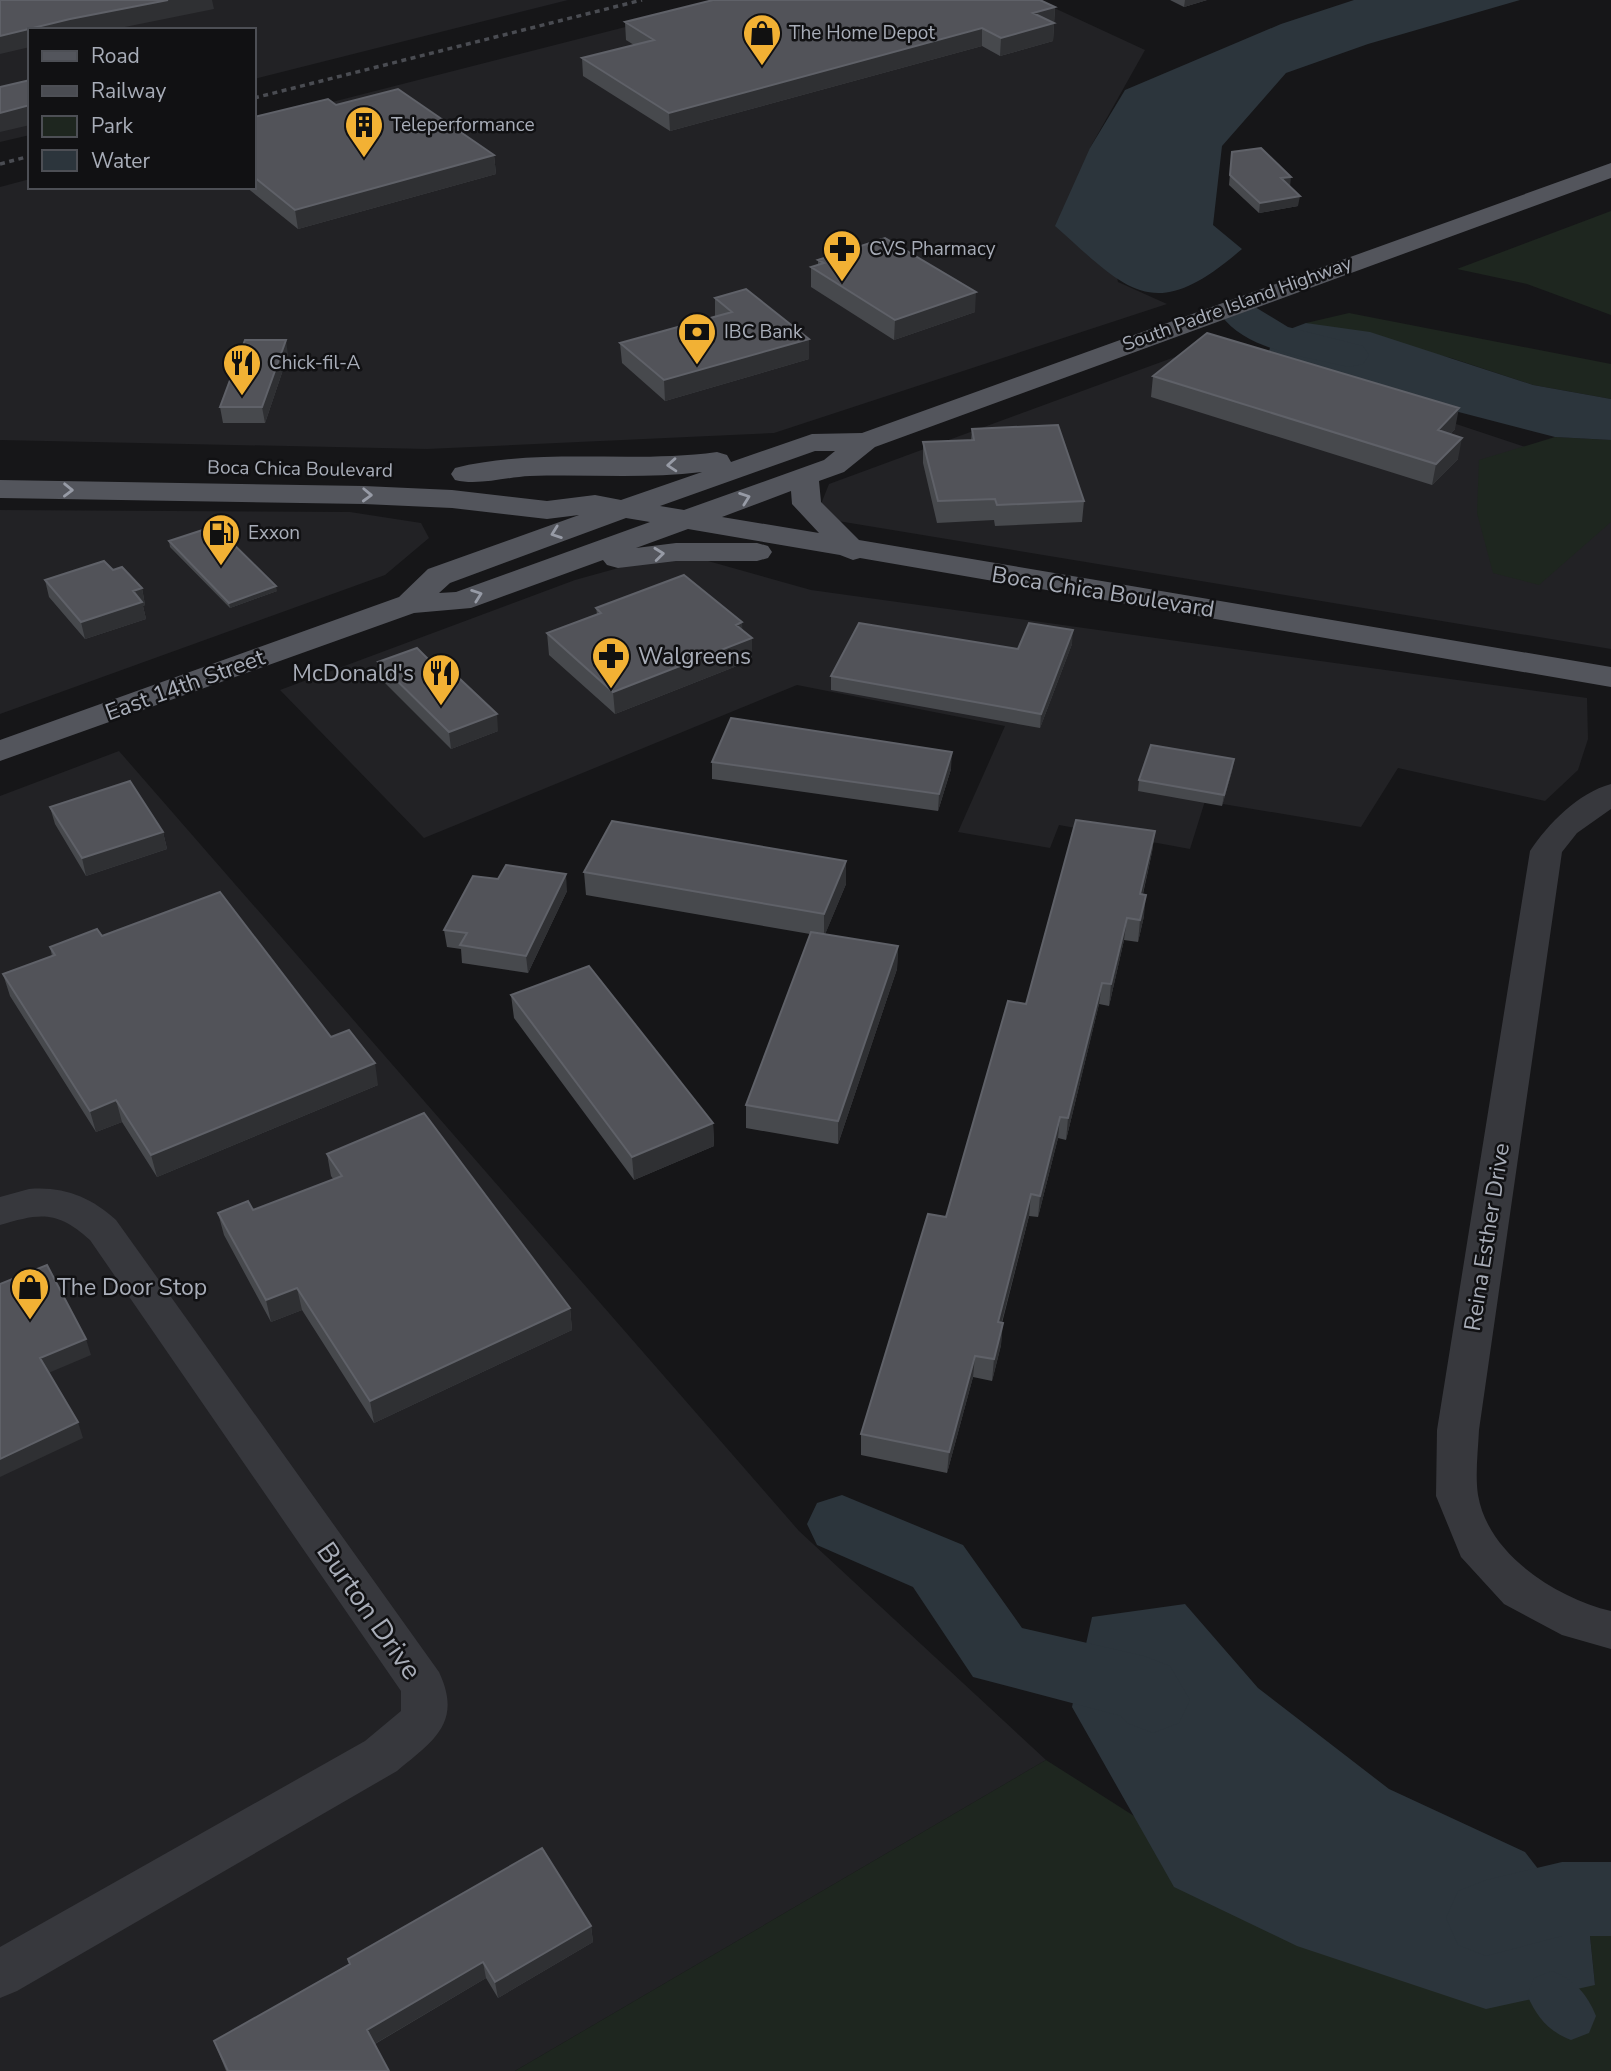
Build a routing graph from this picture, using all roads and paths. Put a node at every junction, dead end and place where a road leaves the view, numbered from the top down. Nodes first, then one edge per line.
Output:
1 (1611, 170) edge
2 (864, 441) junction
3 (812, 443) junction
4 (0, 465) edge
5 (804, 477) junction
6 (458, 487) junction
7 (0, 489) edge
8 (607, 507) junction
9 (680, 521) junction
10 (853, 551) junction
11 (483, 560) junction
12 (543, 571) junction
13 (410, 604) junction
14 (1611, 677) edge
15 (0, 751) edge
16 (1611, 794) edge
17 (0, 1212) edge
18 (1611, 1630) edge
19 (0, 1974) edge

1 - 2 main road, South Padre Island Highway
2 - 3 main road, South Padre Island Highway
2 - 5 main road, South Padre Island Highway
3 -> 6 main road
3 - 8 main road, South Padre Island Highway
4 - 6 main road, Boca Chica Boulevard
9 -> 5 main road, South Padre Island Highway
5 - 10 main road
7 -> 6 main road, Boca Chica Boulevard
6 - 8 main road, Boca Chica Boulevard
6 - 11 main road
8 - 9 main road, Boca Chica Boulevard
8 -> 11 main road, East 14th Street
9 - 10 main road, Boca Chica Boulevard
9 - 12 main road, East 14th Street
12 -> 10 main road
10 - 14 main road, Boca Chica Boulevard
11 - 13 main road, East 14th Street
13 -> 12 main road, East 14th Street
13 - 15 main road, East 14th Street
16 - 18 street, Reina Esther Drive
17 - 19 street, Burton Drive

